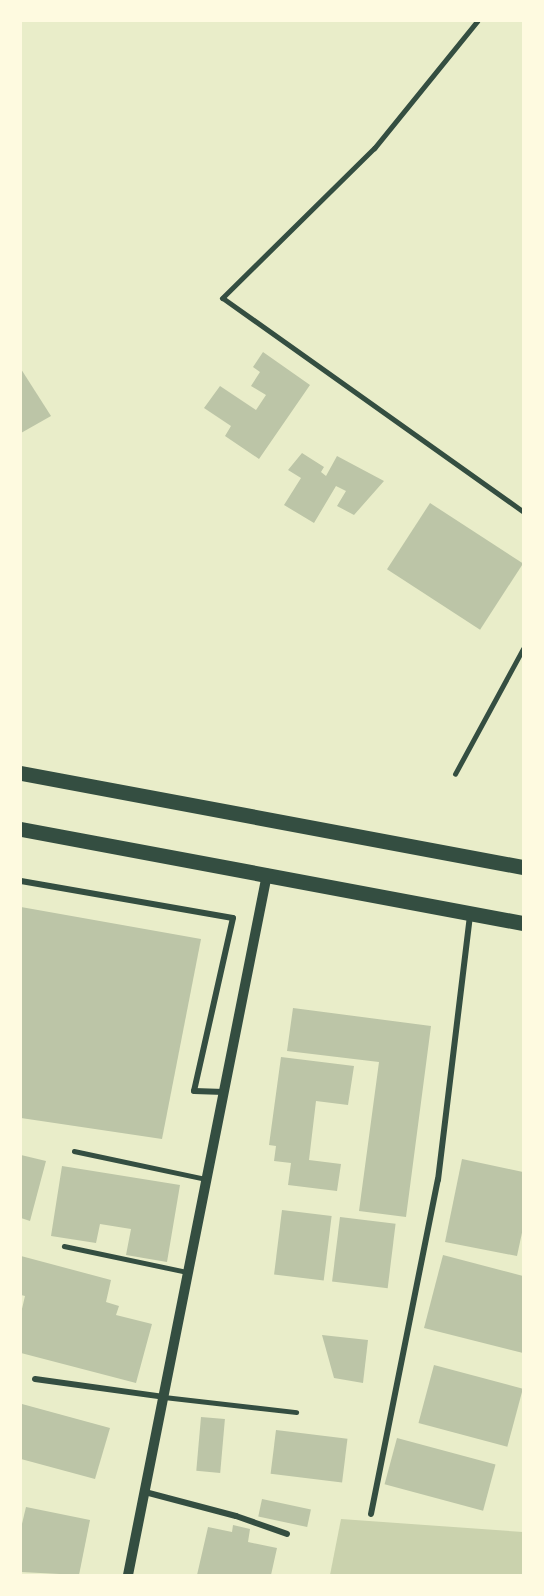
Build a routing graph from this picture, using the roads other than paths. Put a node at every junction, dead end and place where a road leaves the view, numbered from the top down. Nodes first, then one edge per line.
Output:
1 (478, 21) edge
2 (523, 511) edge
3 (523, 649) edge
4 (21, 773) edge
5 (455, 774) dead end
6 (21, 829) edge
7 (523, 867) edge
8 (267, 874) junction
9 (21, 881) edge
10 (470, 913) junction
11 (523, 923) edge
12 (224, 1092) junction
13 (74, 1151) dead end
14 (207, 1179) junction
15 (64, 1246) dead end
16 (188, 1273) junction
17 (35, 1379) dead end
18 (164, 1397) junction
19 (296, 1412) dead end
20 (145, 1492) junction
21 (371, 1514) dead end
22 (287, 1534) dead end
23 (128, 1575) edge

1 - 2 lane
3 - 5 lane
4 - 7 main road
6 - 8 main road
8 - 10 main road
8 - 12 street
9 - 12 street
10 - 11 main road
10 - 21 street
12 - 14 street
13 - 14 lane
14 - 16 street
15 - 16 lane
16 - 18 street
17 - 18 street
18 - 19 lane
18 - 20 street
20 - 22 street
20 - 23 street

